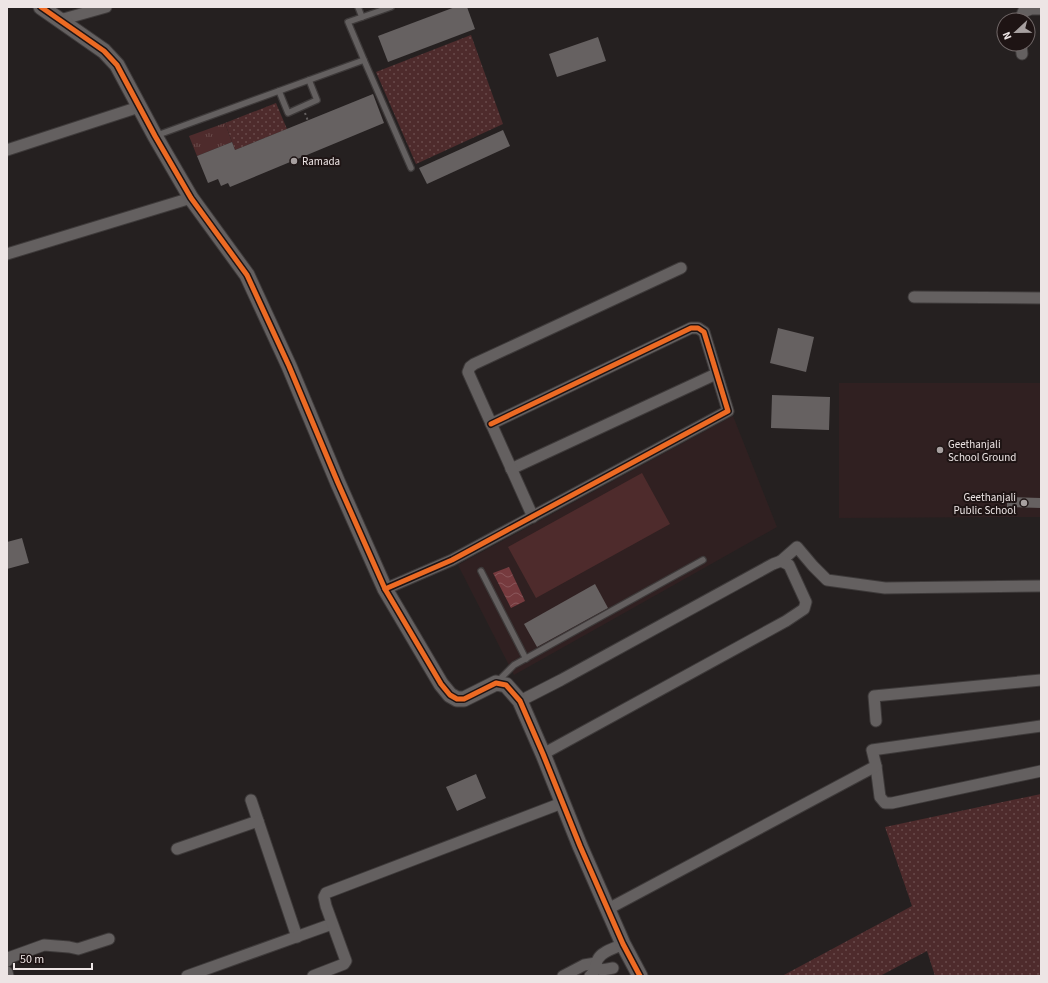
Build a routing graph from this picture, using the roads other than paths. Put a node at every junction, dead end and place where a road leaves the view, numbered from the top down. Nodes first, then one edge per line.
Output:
1 (41, 7) edge
2 (106, 7) edge
3 (358, 7) edge
4 (391, 7) edge
5 (1041, 8) edge
6 (1023, 12) edge
7 (362, 17) junction
8 (60, 20) junction
9 (364, 60) junction
10 (309, 80) junction
11 (279, 91) junction
12 (139, 107) junction
13 (155, 136) junction
14 (7, 150) edge
15 (411, 168) dead end
16 (191, 198) junction
17 (7, 254) edge
18 (681, 268) dead end
19 (914, 297) dead end
20 (1041, 298) edge
21 (716, 374) junction
22 (491, 424) junction
23 (511, 468) junction
24 (533, 517) junction
25 (703, 560) dead end
26 (782, 562) junction
27 (481, 570) dead end
28 (1041, 586) edge
29 (385, 589) junction
30 (526, 659) junction
31 (1041, 680) edge
32 (496, 683) junction
33 (520, 701) junction
34 (876, 721) dead end
35 (1041, 726) edge
36 (543, 754) junction
37 (876, 766) junction
38 (1041, 771) edge
39 (251, 800) dead end
40 (562, 803) junction
41 (258, 821) junction
42 (177, 849) dead end
43 (608, 909) junction
44 (332, 924) junction
45 (297, 937) junction
46 (108, 939) dead end
47 (623, 944) junction
48 (7, 961) edge
49 (612, 968) dead end
50 (594, 969) edge
51 (7, 972) edge
52 (8, 976) edge
53 (187, 976) edge
54 (313, 976) edge
55 (563, 976) edge
56 (640, 976) edge

1 - 8 street
2 - 8 street
3 - 7 lane
4 - 7 lane
5 - 6 street
7 - 9 lane
8 - 12 street
9 - 10 lane
9 - 15 lane
10 - 11 lane
10 - 11 lane
11 - 13 lane
12 - 13 street
12 - 14 street
13 - 16 street
16 - 17 street
16 - 29 street
18 - 22 street
19 - 20 street
21 - 22 street
21 - 23 street
21 - 24 street
22 - 23 street
23 - 24 street
24 - 29 street
25 - 30 lane
26 - 28 street
26 - 33 street
26 - 36 street
27 - 30 lane
29 - 32 street
30 - 32 lane
31 - 34 street
32 - 33 street
33 - 36 street
35 - 37 street
36 - 40 street
37 - 38 street
37 - 43 street
39 - 41 street
40 - 43 street
40 - 44 street
41 - 42 street
41 - 45 street
43 - 47 street
44 - 45 street
44 - 54 street
45 - 53 street
46 - 48 street
47 - 50 street
47 - 56 street
49 - 50 street
50 - 55 street
51 - 52 street

